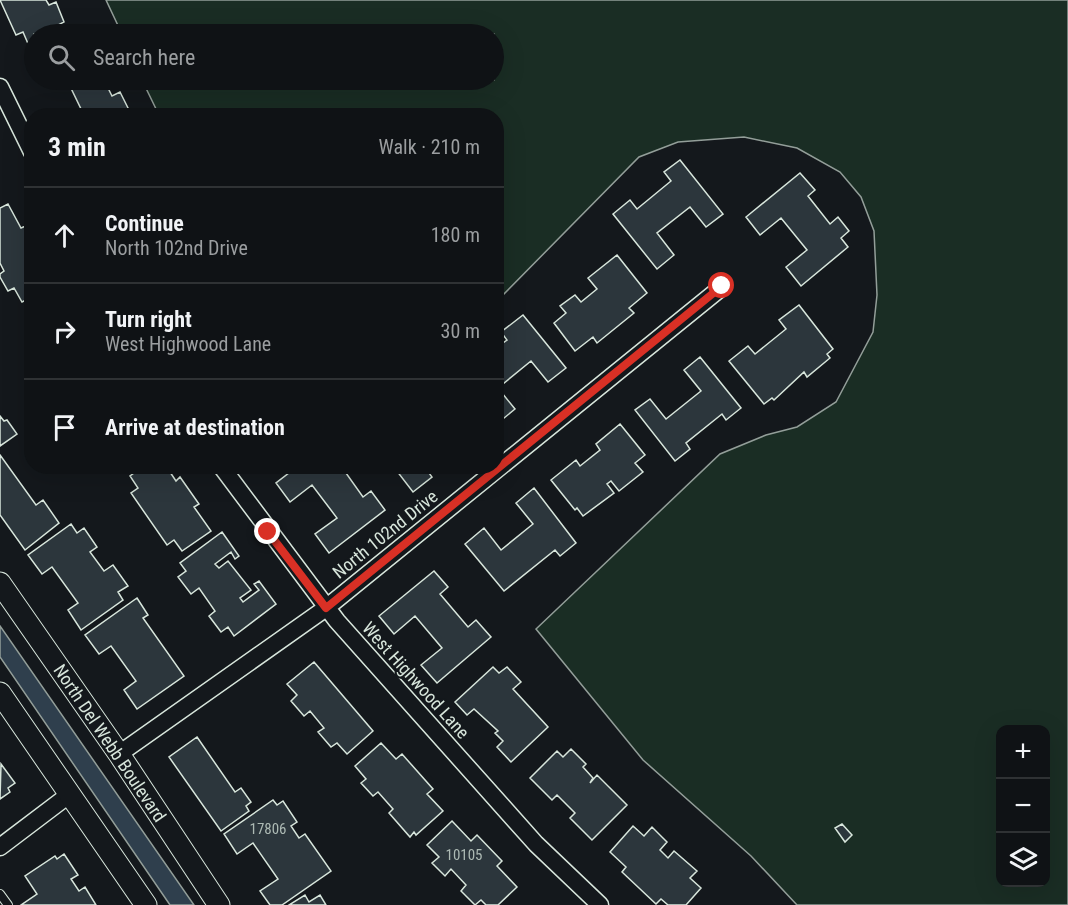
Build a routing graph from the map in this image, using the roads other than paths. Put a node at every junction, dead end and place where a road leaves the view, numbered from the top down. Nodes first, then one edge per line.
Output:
1 (0, 87) edge
2 (24, 136) edge
3 (722, 286) dead end
4 (504, 463) edge
5 (227, 474) edge
6 (491, 474) edge
7 (0, 583) edge
8 (326, 608) junction
9 (0, 693) edge
10 (119, 754) junction
11 (70, 794) junction
12 (0, 847) edge
13 (0, 894) edge
14 (8, 905) edge
15 (146, 905) edge
16 (219, 905) edge
17 (600, 905) edge

1 - 2 street
3 - 4 street, North 102nd Drive
5 - 8 street, West Highwood Lane
6 - 8 street, North 102nd Drive
7 - 10 street, North Del Webb Boulevard
8 - 10 street, North 102nd Drive
8 - 17 street, West Highwood Lane
9 - 11 street
10 - 16 street, North Del Webb Boulevard
11 - 12 street
11 - 15 street
13 - 14 lane

